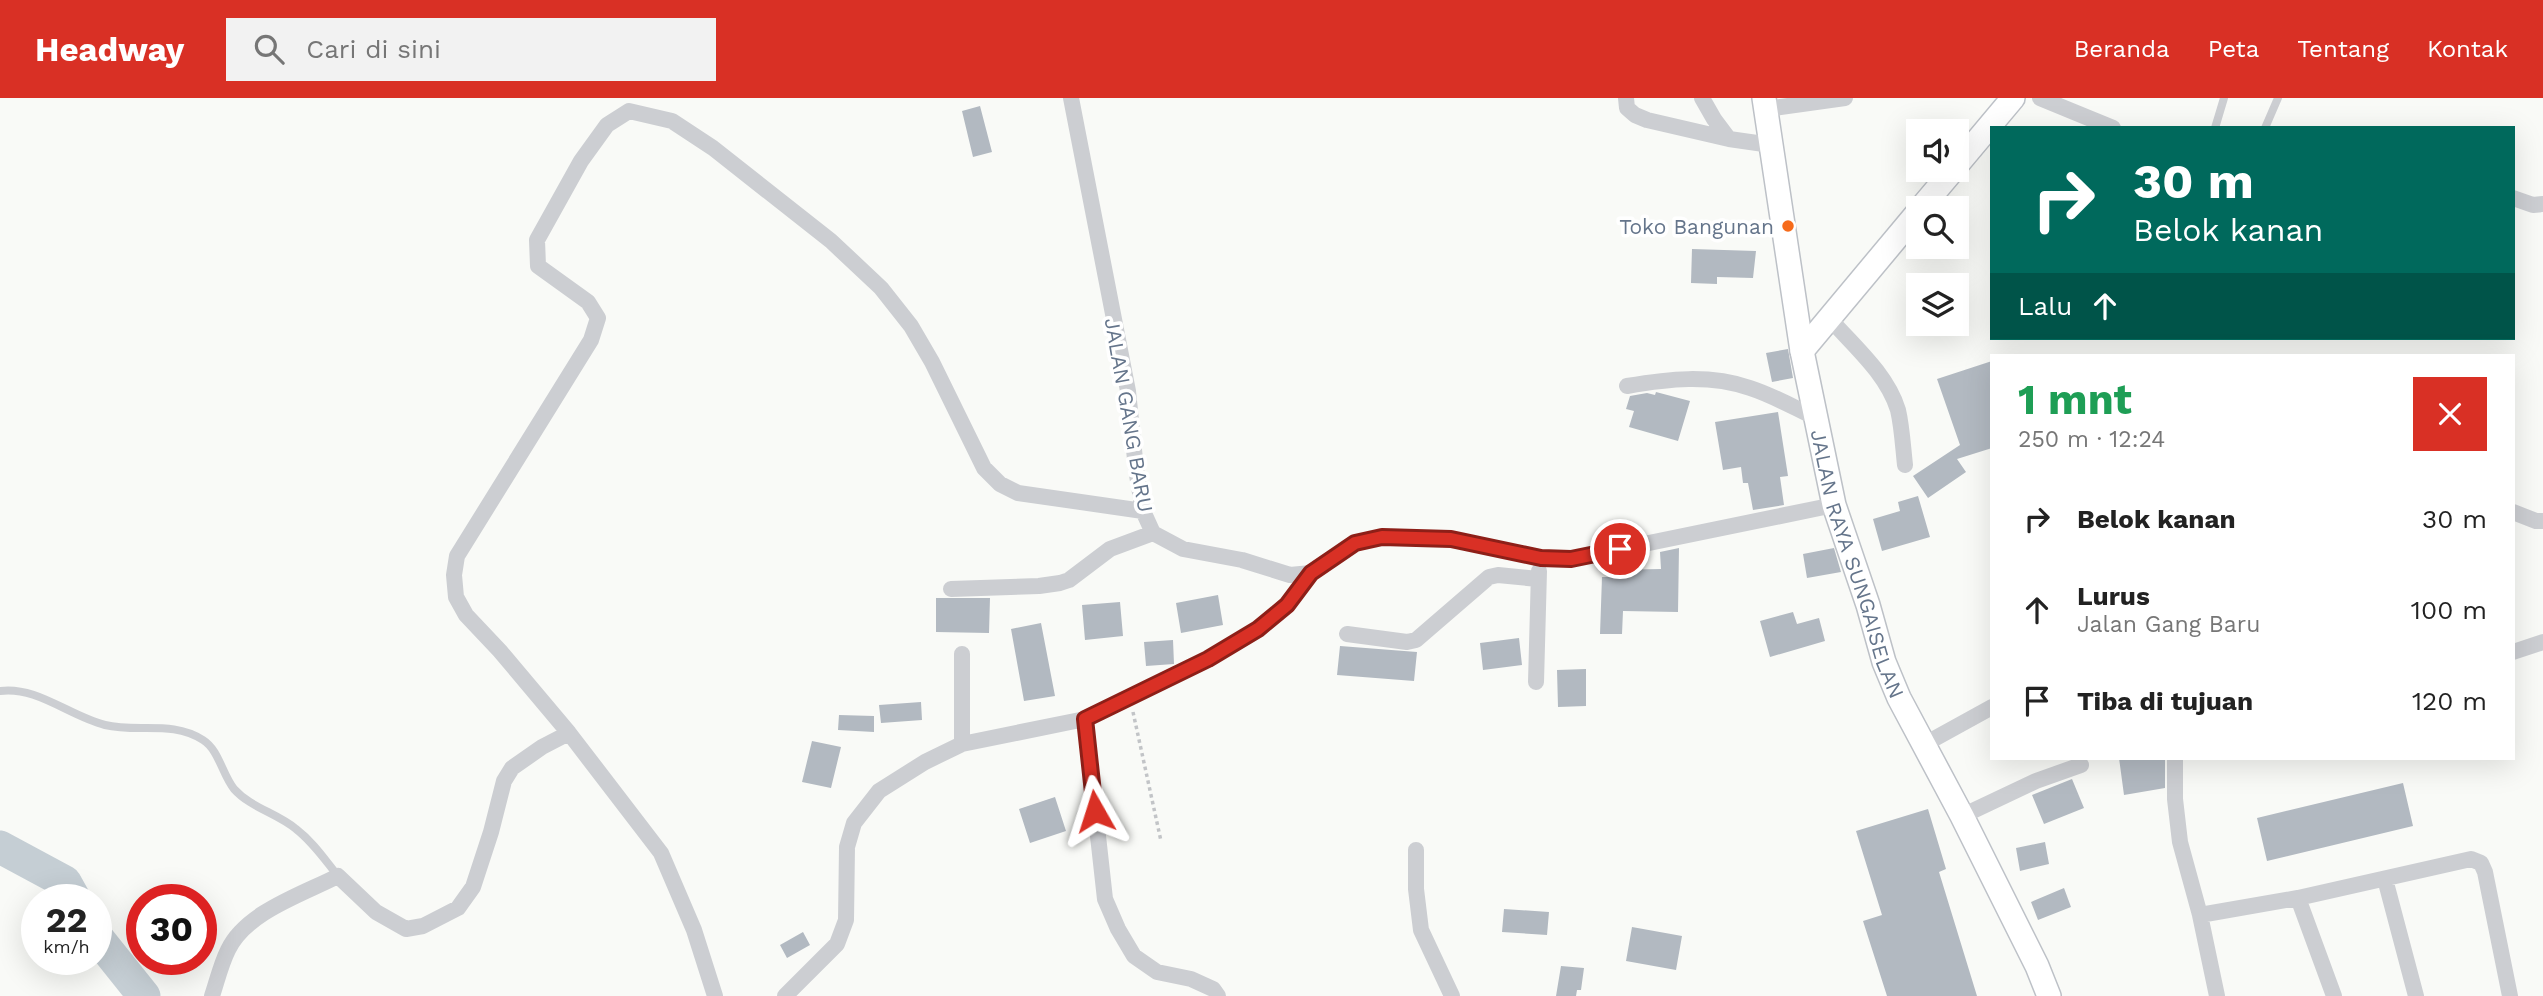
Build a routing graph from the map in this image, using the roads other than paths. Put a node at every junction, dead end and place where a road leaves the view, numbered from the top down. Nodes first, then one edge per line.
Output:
1 (1071, 98) edge
2 (1626, 98) edge
3 (1702, 98) edge
4 (1846, 98) edge
5 (2013, 98) edge
6 (2040, 98) edge
7 (2224, 98) edge
8 (2278, 98) edge
9 (1765, 103) edge
10 (628, 104) edge
11 (2108, 126) edge
12 (2216, 126) edge
13 (2266, 126) edge
14 (1729, 139) junction
15 (1771, 145) junction
16 (1969, 151) edge
17 (1943, 182) edge
18 (1932, 196) edge
19 (2515, 199) edge
20 (2543, 204) edge
21 (1906, 227) edge
22 (1829, 318) junction
23 (1802, 351) junction
24 (1627, 386) dead end
25 (1814, 417) junction
26 (1905, 465) dead end
27 (1834, 505) junction
28 (1143, 511) junction
29 (2515, 513) edge
30 (2543, 521) edge
31 (1153, 533) junction
32 (1541, 558) junction
33 (1311, 573) junction
34 (1538, 579) junction
35 (951, 589) dead end
36 (1347, 634) dead end
37 (2543, 642) edge
38 (2515, 651) edge
39 (962, 654) dead end
40 (1536, 682) dead end
41 (0, 691) edge
42 (1990, 708) edge
43 (1085, 719) junction
44 (569, 733) junction
45 (962, 744) junction
46 (1923, 745) junction
47 (2175, 760) edge
48 (2081, 765) dead end
49 (1962, 816) junction
50 (1416, 850) dead end
51 (338, 876) junction
52 (2385, 879) junction
53 (2298, 898) junction
54 (2200, 915) junction
55 (212, 996) edge
56 (715, 996) edge
57 (785, 996) edge
58 (1218, 996) edge
59 (1452, 996) edge
60 (2049, 996) edge
61 (2217, 996) edge
62 (2333, 996) edge
63 (2416, 996) edge
64 (2510, 996) edge

1 - 28 street, JALAN GANG BARU
2 - 14 street
3 - 14 street
4 - 9 street
5 - 16 main road
6 - 11 street
7 - 12 lane
8 - 13 lane
9 - 15 main road, JALAN RAYA SUNGAISELAN
10 - 28 street
10 - 44 street
14 - 15 street
15 - 23 main road, JALAN RAYA SUNGAISELAN
17 - 18 main road
19 - 20 street
21 - 22 main road
22 - 23 main road
22 - 26 street
23 - 25 main road, JALAN RAYA SUNGAISELAN
24 - 25 street
25 - 27 main road, JALAN RAYA SUNGAISELAN
27 - 32 street
27 - 46 main road, JALAN RAYA SUNGAISELAN
28 - 31 street, JALAN GANG BARU
29 - 30 street
31 - 33 street, JALAN GANG BARU
31 - 35 street
32 - 33 street
32 - 34 street
33 - 43 street
34 - 36 street
34 - 40 street
37 - 38 street
39 - 45 street
41 - 51 lane
42 - 46 street
43 - 45 street
43 - 58 street
44 - 51 street
44 - 56 street
45 - 57 street
46 - 49 main road, JALAN RAYA SUNGAISELAN
47 - 54 street
48 - 49 street
49 - 60 main road, JALAN RAYA SUNGAISELAN
50 - 59 street
51 - 55 street
52 - 53 street
52 - 63 street
52 - 64 street
53 - 54 street
53 - 62 street
54 - 61 street

